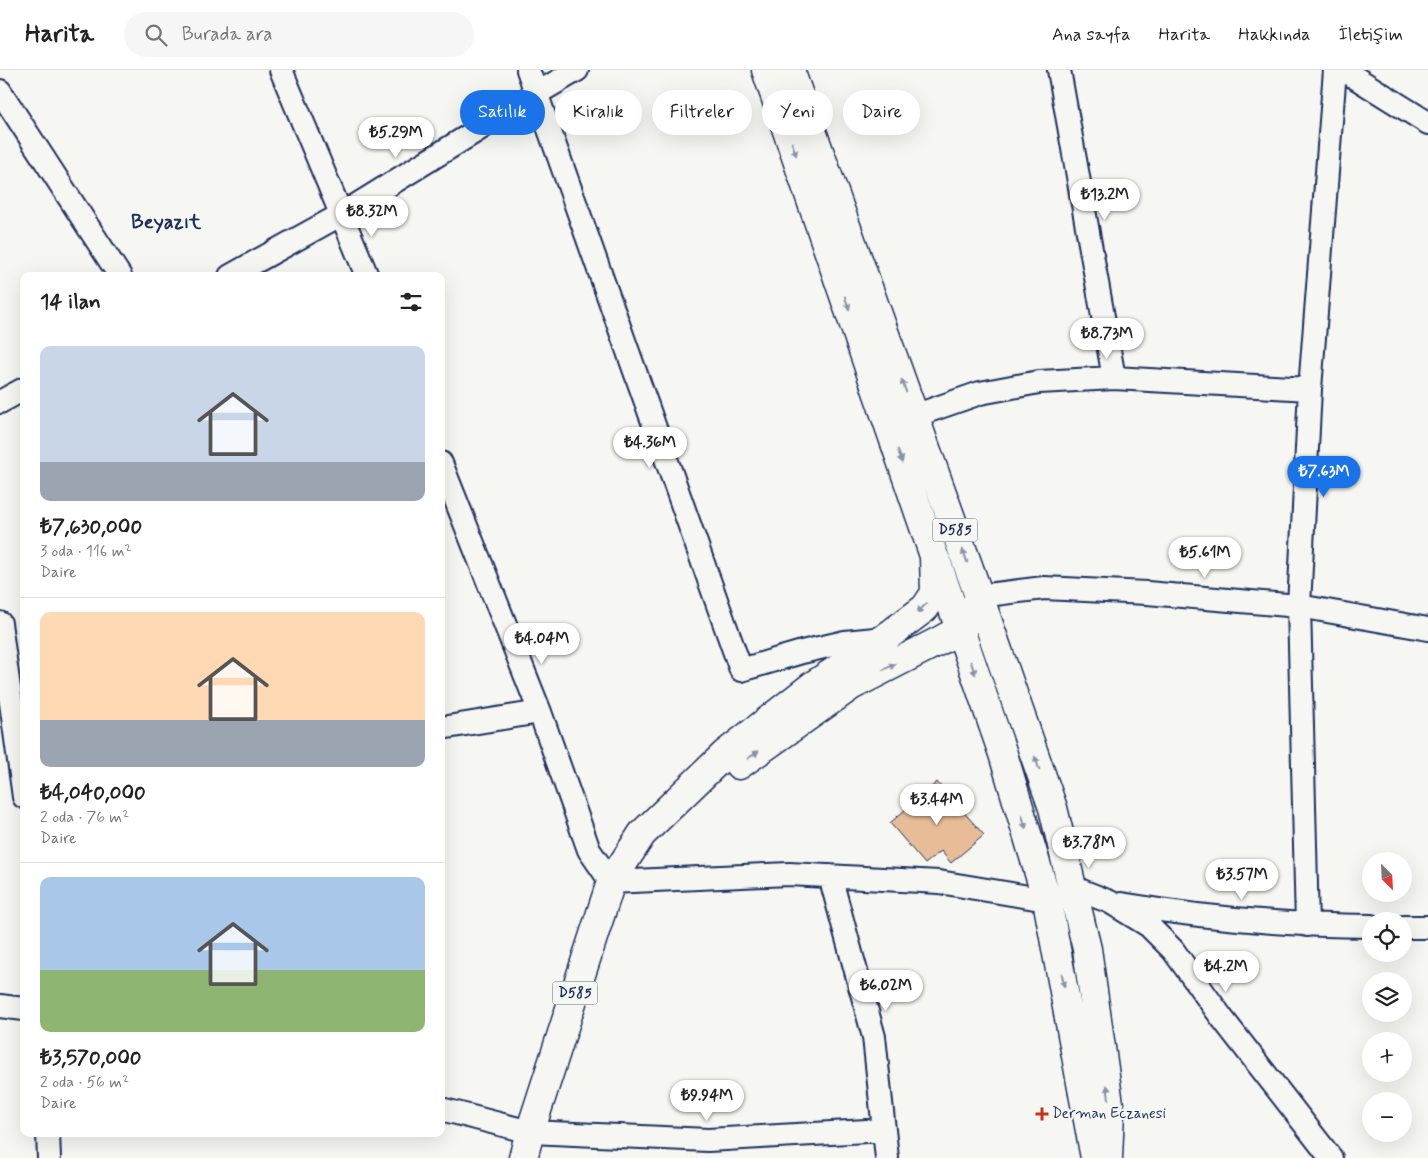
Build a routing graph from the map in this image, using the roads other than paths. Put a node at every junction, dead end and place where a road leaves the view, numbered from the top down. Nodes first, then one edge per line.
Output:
1 (282, 70) edge
2 (528, 70) edge
3 (577, 70) edge
4 (766, 70) edge
5 (790, 70) edge
6 (1058, 70) edge
7 (1335, 70) edge
8 (1343, 70) edge
9 (535, 90) edge
10 (543, 90) edge
11 (0, 91) edge
12 (545, 119) edge
13 (1428, 123) edge
14 (470, 135) edge
15 (342, 214) junction
16 (117, 272) edge
17 (237, 272) edge
18 (365, 272) edge
19 (1114, 378) junction
20 (1310, 389) junction
21 (20, 391) edge
22 (0, 402) edge
23 (914, 416) junction
24 (445, 473) edge
25 (934, 556) junction
26 (979, 596) junction
27 (1299, 606) junction
28 (0, 623) edge
29 (1428, 629) edge
30 (959, 630) junction
31 (885, 638) junction
32 (540, 712) junction
33 (445, 727) edge
34 (20, 768) edge
35 (642, 834) junction
36 (830, 876) junction
37 (611, 882) junction
38 (1072, 887) junction
39 (1048, 900) junction
40 (1110, 902) junction
41 (1307, 925) junction
42 (1362, 926) edge
43 (1412, 927) edge
44 (1428, 927) edge
45 (0, 1006) edge
46 (20, 1008) edge
47 (445, 1110) edge
48 (884, 1130) junction
49 (530, 1132) junction
50 (48, 1137) edge
51 (49, 1158) edge
52 (523, 1158) edge
53 (887, 1158) edge
54 (1095, 1158) edge
55 (1108, 1158) edge
56 (1332, 1158) edge

1 - 15 street
2 - 9 street
3 - 10 street
4 -> 25 main road, D585
23 -> 5 main road, D585
6 - 19 street
7 - 20 street
8 - 13 street
11 - 16 street
12 - 31 street
14 - 15 street
15 - 17 street
15 - 18 street
19 - 20 street
19 - 23 street
20 - 27 street
21 - 22 street
26 -> 23 main road, D585
24 - 32 street
25 - 30 main road
25 -> 31 main road, D585
26 - 27 street
26 - 30 main road, D585
38 -> 26 main road
27 - 29 street
27 - 41 street
28 - 34 street
35 -> 30 main road, D585
30 -> 39 main road
31 - 35 main road, D585
32 - 33 street
32 - 37 street
35 - 37 main road, D585
36 - 37 street
36 - 39 street
36 - 48 street
37 - 49 main road, D585
38 - 40 street
55 -> 38 main road
39 -> 54 main road
40 - 41 street
40 - 56 street
41 - 42 street
43 - 44 street
45 - 46 street
47 - 49 street
48 - 49 street
48 - 53 street
49 - 52 main road, D585
50 - 51 street

